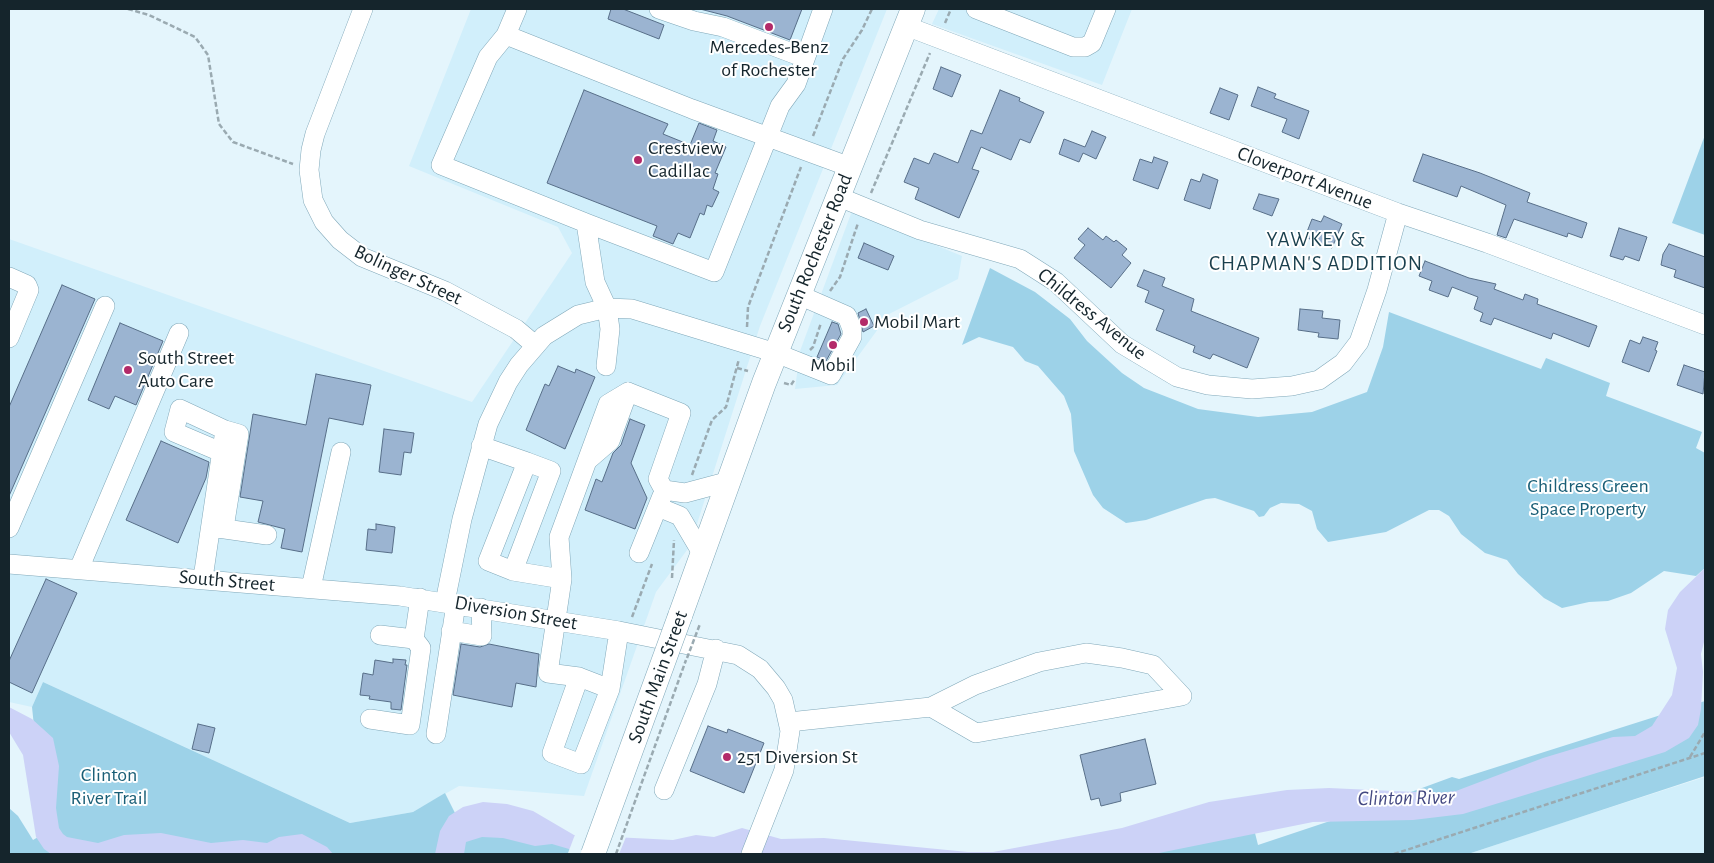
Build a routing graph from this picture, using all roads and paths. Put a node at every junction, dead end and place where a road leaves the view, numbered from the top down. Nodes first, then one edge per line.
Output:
1 (128, 9) edge
2 (363, 9) edge
3 (517, 9) edge
4 (659, 9) edge
5 (823, 9) edge
6 (872, 9) edge
7 (951, 9) edge
8 (976, 9) edge
9 (1106, 9) edge
10 (909, 18) edge
11 (942, 30) dead end
12 (506, 35) junction
13 (932, 48) dead end
14 (805, 58) junction
15 (768, 137) junction
16 (808, 150) junction
17 (850, 167) junction
18 (309, 170) junction
19 (870, 194) dead end
20 (839, 197) junction
21 (1398, 213) junction
22 (860, 218) dead end
23 (586, 223) junction
24 (9, 278) edge
25 (829, 294) dead end
26 (799, 295) junction
27 (105, 306) dead end
28 (607, 308) junction
29 (823, 318) dead end
30 (1705, 325) edge
31 (179, 333) dead end
32 (9, 338) edge
33 (743, 343) junction
34 (534, 345) junction
35 (807, 352) dead end
36 (776, 353) junction
37 (606, 366) dead end
38 (796, 375) dead end
39 (788, 384) dead end
40 (225, 430) junction
41 (481, 446) junction
42 (220, 452) junction
43 (340, 452) dead end
44 (526, 462) junction
45 (726, 491) junction
46 (222, 492) junction
47 (685, 493) junction
48 (661, 498) junction
49 (677, 514) junction
50 (9, 528) edge
51 (217, 528) junction
52 (267, 535) dead end
53 (639, 553) dead end
54 (703, 555) junction
55 (9, 564) edge
56 (80, 569) junction
57 (650, 570) dead end
58 (513, 571) junction
59 (203, 578) junction
60 (672, 578) dead end
61 (562, 579) junction
62 (311, 588) junction
63 (420, 598) junction
64 (450, 603) junction
65 (481, 608) junction
66 (557, 620) junction
67 (690, 620) junction
68 (625, 626) junction
69 (451, 631) junction
70 (380, 635) dead end
71 (414, 639) junction
72 (716, 649) junction
73 (579, 677) junction
74 (610, 689) junction
75 (931, 707) junction
76 (370, 719) dead end
77 (789, 722) junction
78 (1705, 732) edge
79 (436, 734) dead end
80 (1705, 753) edge
81 (1689, 758) junction
82 (664, 790) dead end
83 (593, 854) edge
84 (616, 854) edge
85 (751, 854) edge
86 (1394, 854) edge

1 - 18 path
2 - 18 street, Bolinger Street
3 - 12 street
4 - 14 street
5 - 14 street
6 - 16 path
7 - 11 path
8 - 9 street
10 - 17 main road, South Rochester Road
10 - 21 street, Cloverport Avenue
12 - 15 street
12 - 23 street
13 - 19 path
14 - 15 street
15 - 16 street
15 - 23 street
16 - 17 street
16 - 33 path
17 - 20 main road, South Rochester Road
18 - 34 street, Bolinger Street
20 - 21 street, Childress Avenue
20 - 26 main road, South Rochester Road
21 - 30 street, Cloverport Avenue
22 - 25 path
23 - 28 street
24 - 32 street
26 - 36 main road, South Rochester Road
26 - 36 street, Diversion Street
27 - 50 street
28 - 33 street, Diversion Street
28 - 34 street, Diversion Street
28 - 37 street
29 - 35 path
31 - 56 street
33 - 36 street, Diversion Street
33 - 47 path
34 - 41 street, Diversion Street
36 - 45 main road, South Rochester Road
38 - 39 path
40 - 42 street
40 - 42 street
40 - 46 street
41 - 44 street
41 - 64 street, Diversion Street
42 - 46 street
43 - 62 street
44 - 58 street
44 - 58 street
45 - 47 street
45 - 54 main road, South Main Street
46 - 51 street
47 - 48 street
48 - 49 street
48 - 53 street
48 - 61 street
49 - 54 street
49 - 60 path
51 - 52 street
51 - 59 street
54 - 67 main road, South Main Street
55 - 56 street, South Street
56 - 59 street, South Street
57 - 68 path
58 - 61 street
59 - 62 street, South Street
61 - 66 street
62 - 63 street, South Street
63 - 64 street, South Street
63 - 71 street
64 - 65 street, Diversion Street
64 - 69 street
65 - 66 street, Diversion Street
65 - 69 street
66 - 68 street, Diversion Street
66 - 73 street
67 - 83 main road, South Main Street, bridge
67 - 84 path, bridge
68 - 72 street, Diversion Street
68 - 74 street
69 - 79 street
70 - 71 street
71 - 76 street
72 - 77 street, Diversion Street
72 - 82 street
73 - 74 street
73 - 74 street
75 - 75 street
75 - 77 street
77 - 85 street, Diversion Street
78 - 81 path
80 - 81 path
81 - 86 path

